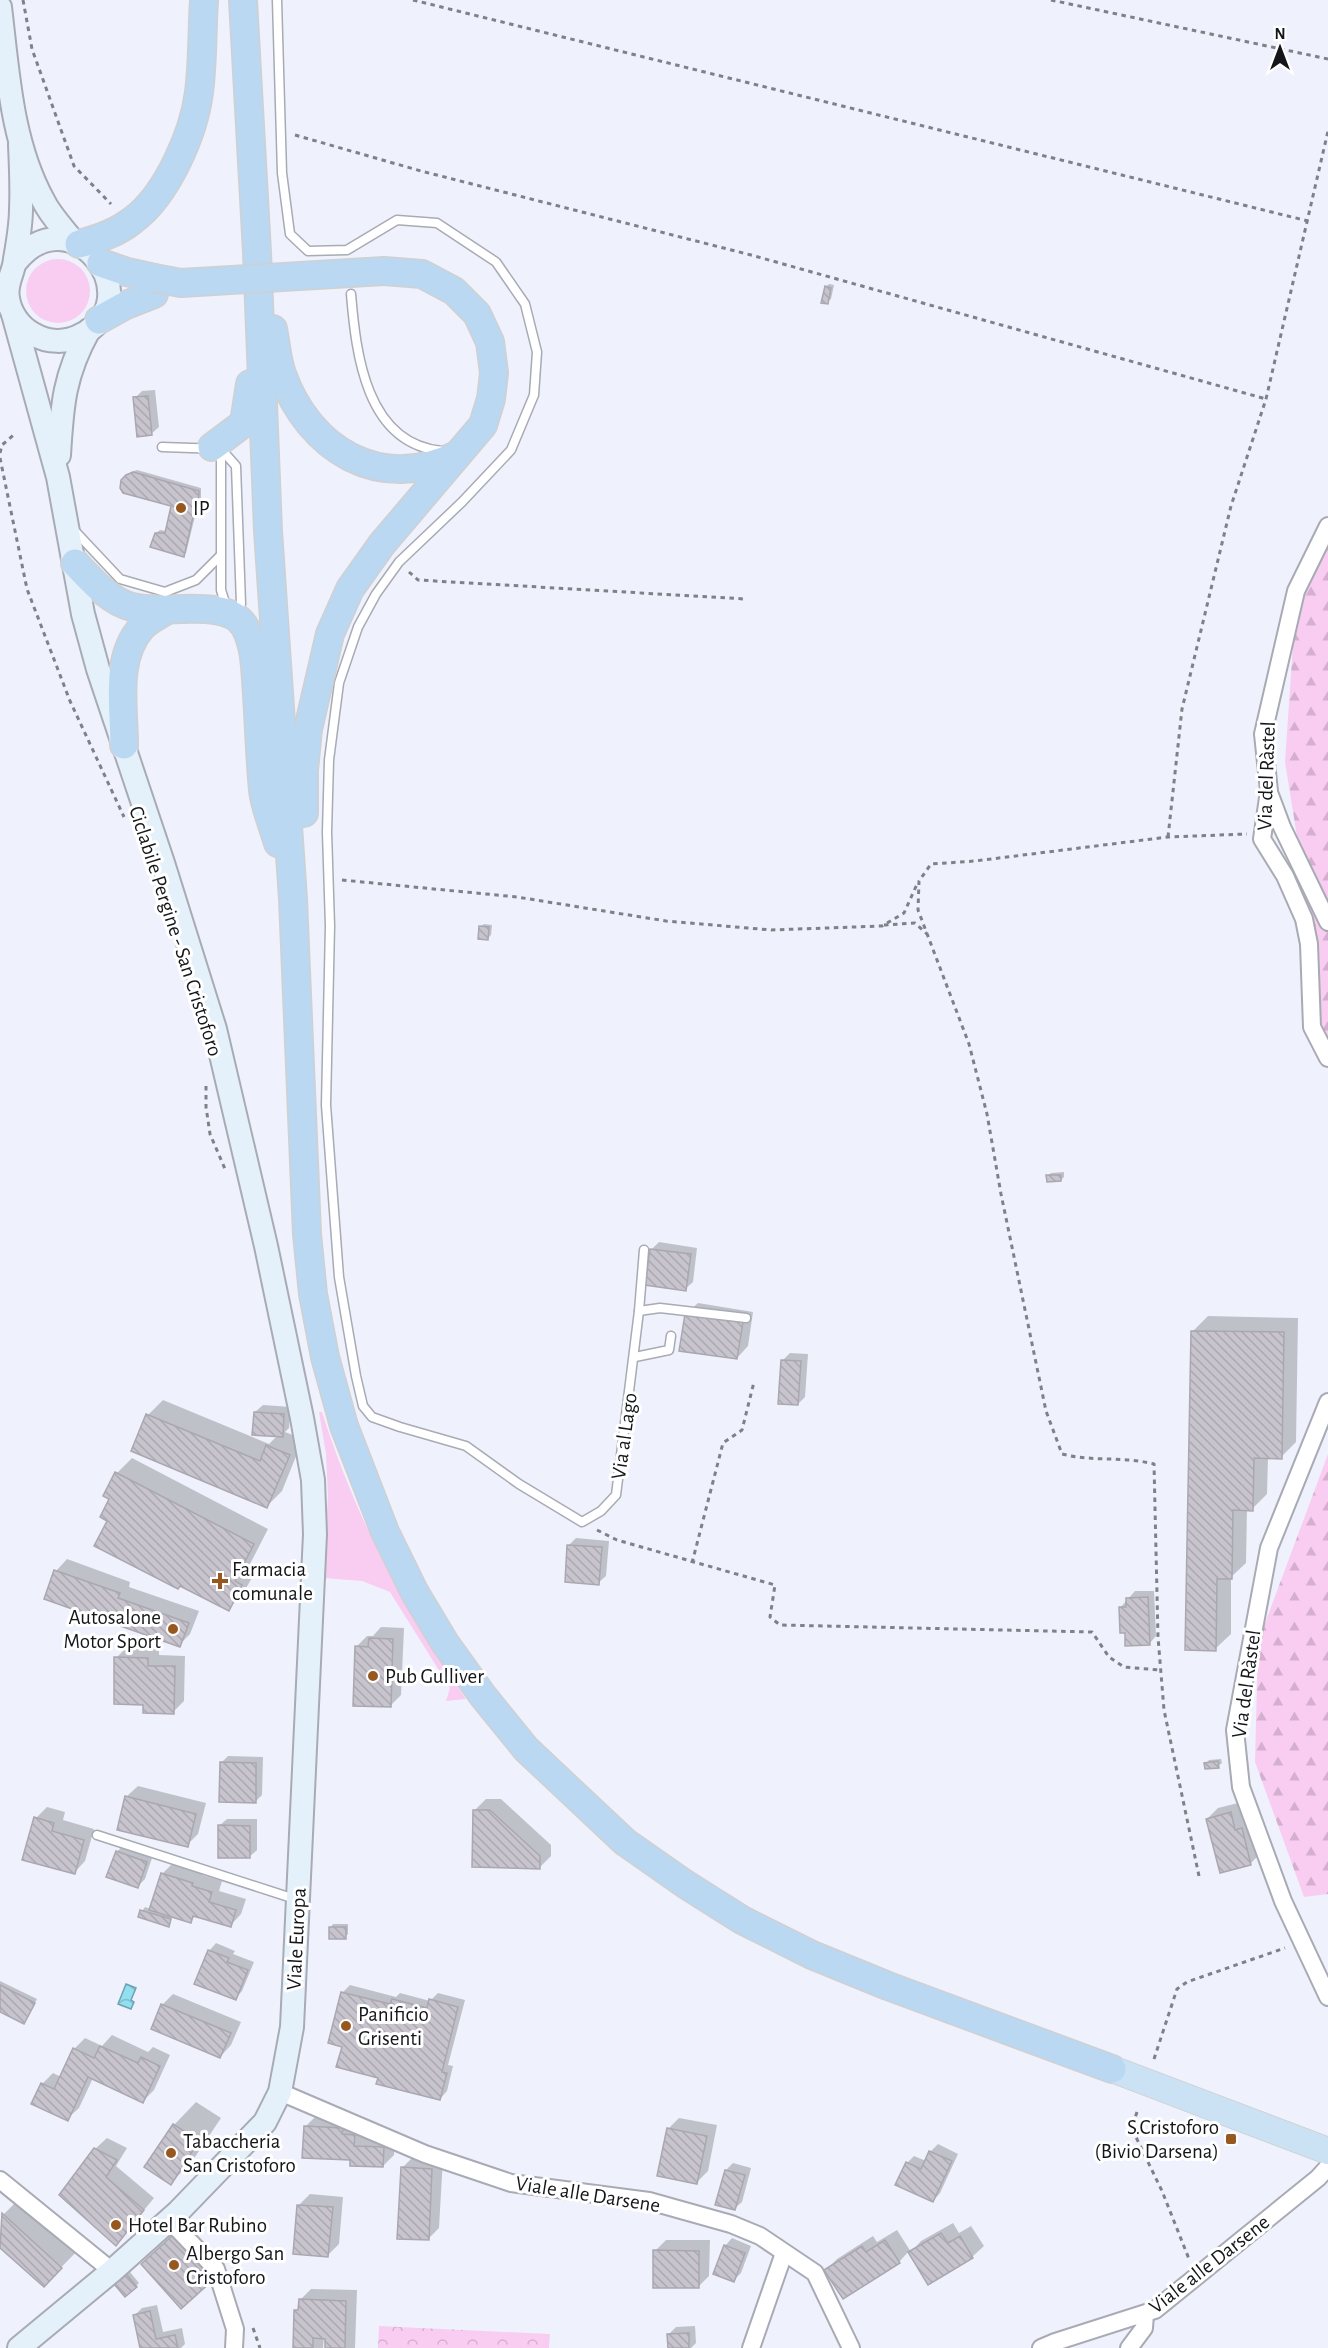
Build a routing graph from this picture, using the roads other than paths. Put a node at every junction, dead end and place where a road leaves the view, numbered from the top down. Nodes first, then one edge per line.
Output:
1 (204, 0) edge
2 (243, 0) edge
3 (277, 0) edge
4 (0, 7) edge
5 (20, 145) junction
6 (76, 242) junction
7 (257, 252) junction
8 (15, 263) junction
9 (101, 263) junction
10 (154, 286) junction
11 (351, 294) dead end
12 (259, 311) junction
13 (13, 314) junction
14 (94, 325) junction
15 (162, 447) dead end
16 (217, 448) junction
17 (460, 453) junction
18 (58, 477) junction
19 (66, 522) junction
20 (1328, 526) edge
21 (220, 556) junction
22 (75, 563) junction
23 (165, 611) junction
24 (233, 615) junction
25 (124, 745) junction
26 (1269, 791) junction
27 (293, 899) junction
28 (1328, 922) edge
29 (1328, 1058) edge
30 (644, 1250) dead end
31 (639, 1311) junction
32 (746, 1318) dead end
33 (671, 1336) dead end
34 (635, 1357) junction
35 (1328, 1402) edge
36 (97, 1834) dead end
37 (298, 1900) junction
38 (1328, 1997) edge
39 (1112, 2069) joint
40 (280, 2091) junction
41 (1328, 2151) edge
42 (1328, 2167) edge
43 (0, 2180) edge
44 (169, 2220) junction
45 (784, 2253) junction
46 (112, 2271) junction
47 (1145, 2314) junction
48 (19, 2348) edge
49 (234, 2348) edge
50 (751, 2348) edge
51 (851, 2348) edge
52 (1041, 2348) edge
53 (1130, 2348) edge

1 - 6 highway
2 - 7 highway
3 - 34 lane, Via al Lago
4 - 5 main road
5 - 6 main road
5 - 8 main road
6 - 8 main road
6 - 9 main road
7 - 12 highway
7 - 17 highway
8 - 13 main road
9 - 10 highway
9 - 14 main road
10 - 14 highway
10 - 17 highway, bridge
11 - 17 lane
12 - 16 highway
12 - 27 highway
13 - 14 main road
13 - 18 main road
14 - 18 main road
15 - 16 lane
16 - 21 lane
16 - 24 lane
17 - 27 highway
18 - 19 main road, Viale Europa
19 - 21 lane
19 - 22 main road, Viale Europa
20 - 26 street, Via del Ràstel
21 - 24 lane
22 - 23 highway
22 - 25 main road, Viale Europa
23 - 24 highway
23 - 25 highway
24 - 27 highway
25 - 37 main road, Viale Europa
26 - 28 street
26 - 29 street, Via del Ràstel
27 - 39 highway
30 - 31 lane, Via al Lago
31 - 32 lane
31 - 34 lane, Via al Lago
33 - 34 lane
35 - 38 street, Via del Ràstel
36 - 37 lane
37 - 40 main road, Viale Europa
39 - 41 main road
40 - 44 main road, Viale Europa
40 - 45 street, Viale alle Darsene
42 - 47 street, Viale alle Darsene
43 - 46 street
44 - 46 main road, Viale Europa
44 - 49 street
45 - 50 street
45 - 51 street, Viale alle Darsene
46 - 48 main road, Viale Europa
47 - 52 street, Viale alle Darsene
47 - 53 street

